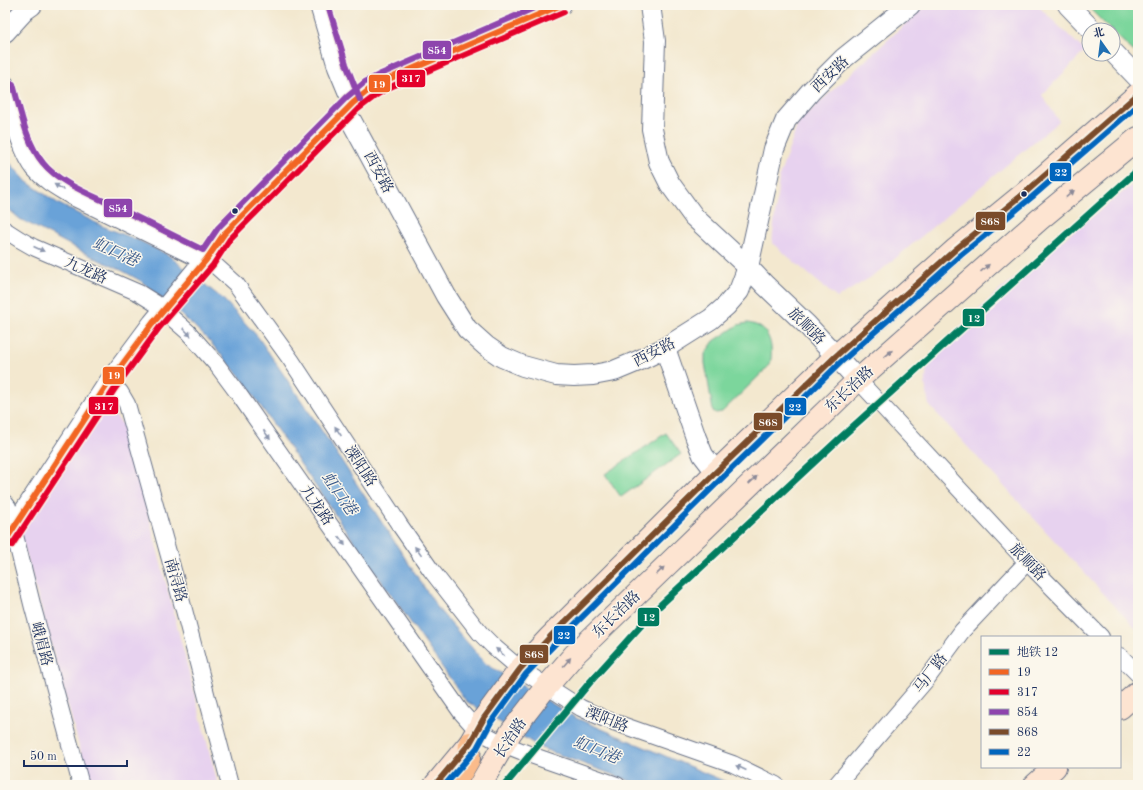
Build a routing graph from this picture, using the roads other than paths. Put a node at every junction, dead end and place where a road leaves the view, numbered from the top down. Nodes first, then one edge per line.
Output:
1 (32, 5) edge
2 (320, 5) edge
3 (561, 5) edge
4 (650, 5) edge
5 (910, 5) edge
6 (1068, 5) edge
7 (1084, 22) edge
8 (5, 32) edge
9 (1121, 60) edge
10 (1138, 78) edge
11 (5, 86) edge
12 (1138, 94) edge
13 (349, 107) junction
14 (1138, 138) edge
15 (5, 230) edge
16 (201, 266) junction
17 (748, 267) junction
18 (166, 308) junction
19 (665, 348) junction
20 (836, 356) junction
21 (858, 380) junction
22 (107, 385) junction
23 (716, 472) junction
24 (5, 502) edge
25 (9, 533) edge
26 (1027, 562) junction
27 (1100, 636) edge
28 (1121, 657) edge
29 (518, 672) junction
30 (1138, 674) edge
31 (545, 689) junction
32 (1138, 692) edge
33 (499, 699) joint
34 (1121, 707) edge
35 (477, 730) junction
36 (507, 738) junction
37 (1053, 768) edge
38 (81, 785) edge
39 (230, 785) edge
40 (435, 785) edge
41 (454, 785) edge
42 (480, 785) edge
43 (617, 785) edge
44 (776, 785) edge
45 (836, 785) edge
46 (1034, 785) edge

1 - 8 street
2 - 13 street, 西安路
3 - 13 street
4 - 17 street, 旅顺路
5 - 17 street, 西安路
6 - 7 street
9 - 10 street
16 -> 11 street, 溧阳路
12 - 20 main road, 东长治路
13 - 16 street
13 - 19 street, 西安路
21 -> 14 main road, 东长治路
15 -> 18 street, 九龙路
16 - 18 street
29 -> 16 street, 溧阳路
17 - 19 street, 西安路
17 - 20 street, 旅顺路
18 - 22 street
18 -> 35 street, 九龙路
19 - 23 street
20 - 21 street, 旅顺路
20 - 23 main road, 东长治路
21 - 26 street, 旅顺路
31 -> 21 main road, 东长治路
22 - 25 street
22 - 39 street, 南浔路
23 - 29 main road, 东长治路
24 - 25 street, 峨眉路
25 - 38 street, 峨眉路
26 - 27 street, 旅顺路
26 - 45 street, 马厂路
28 - 30 street
29 - 31 street, 溧阳路
29 - 33 main road, 东长治路
31 - 36 main road, 长治路
44 -> 31 street, 溧阳路
32 - 34 main road
33 - 35 main road, 长治路
35 - 36 street, 九龙路
35 - 40 main road, 长治路
35 - 41 main road
36 - 42 main road, 长治路
36 - 43 street, 九龙路
37 - 46 main road

